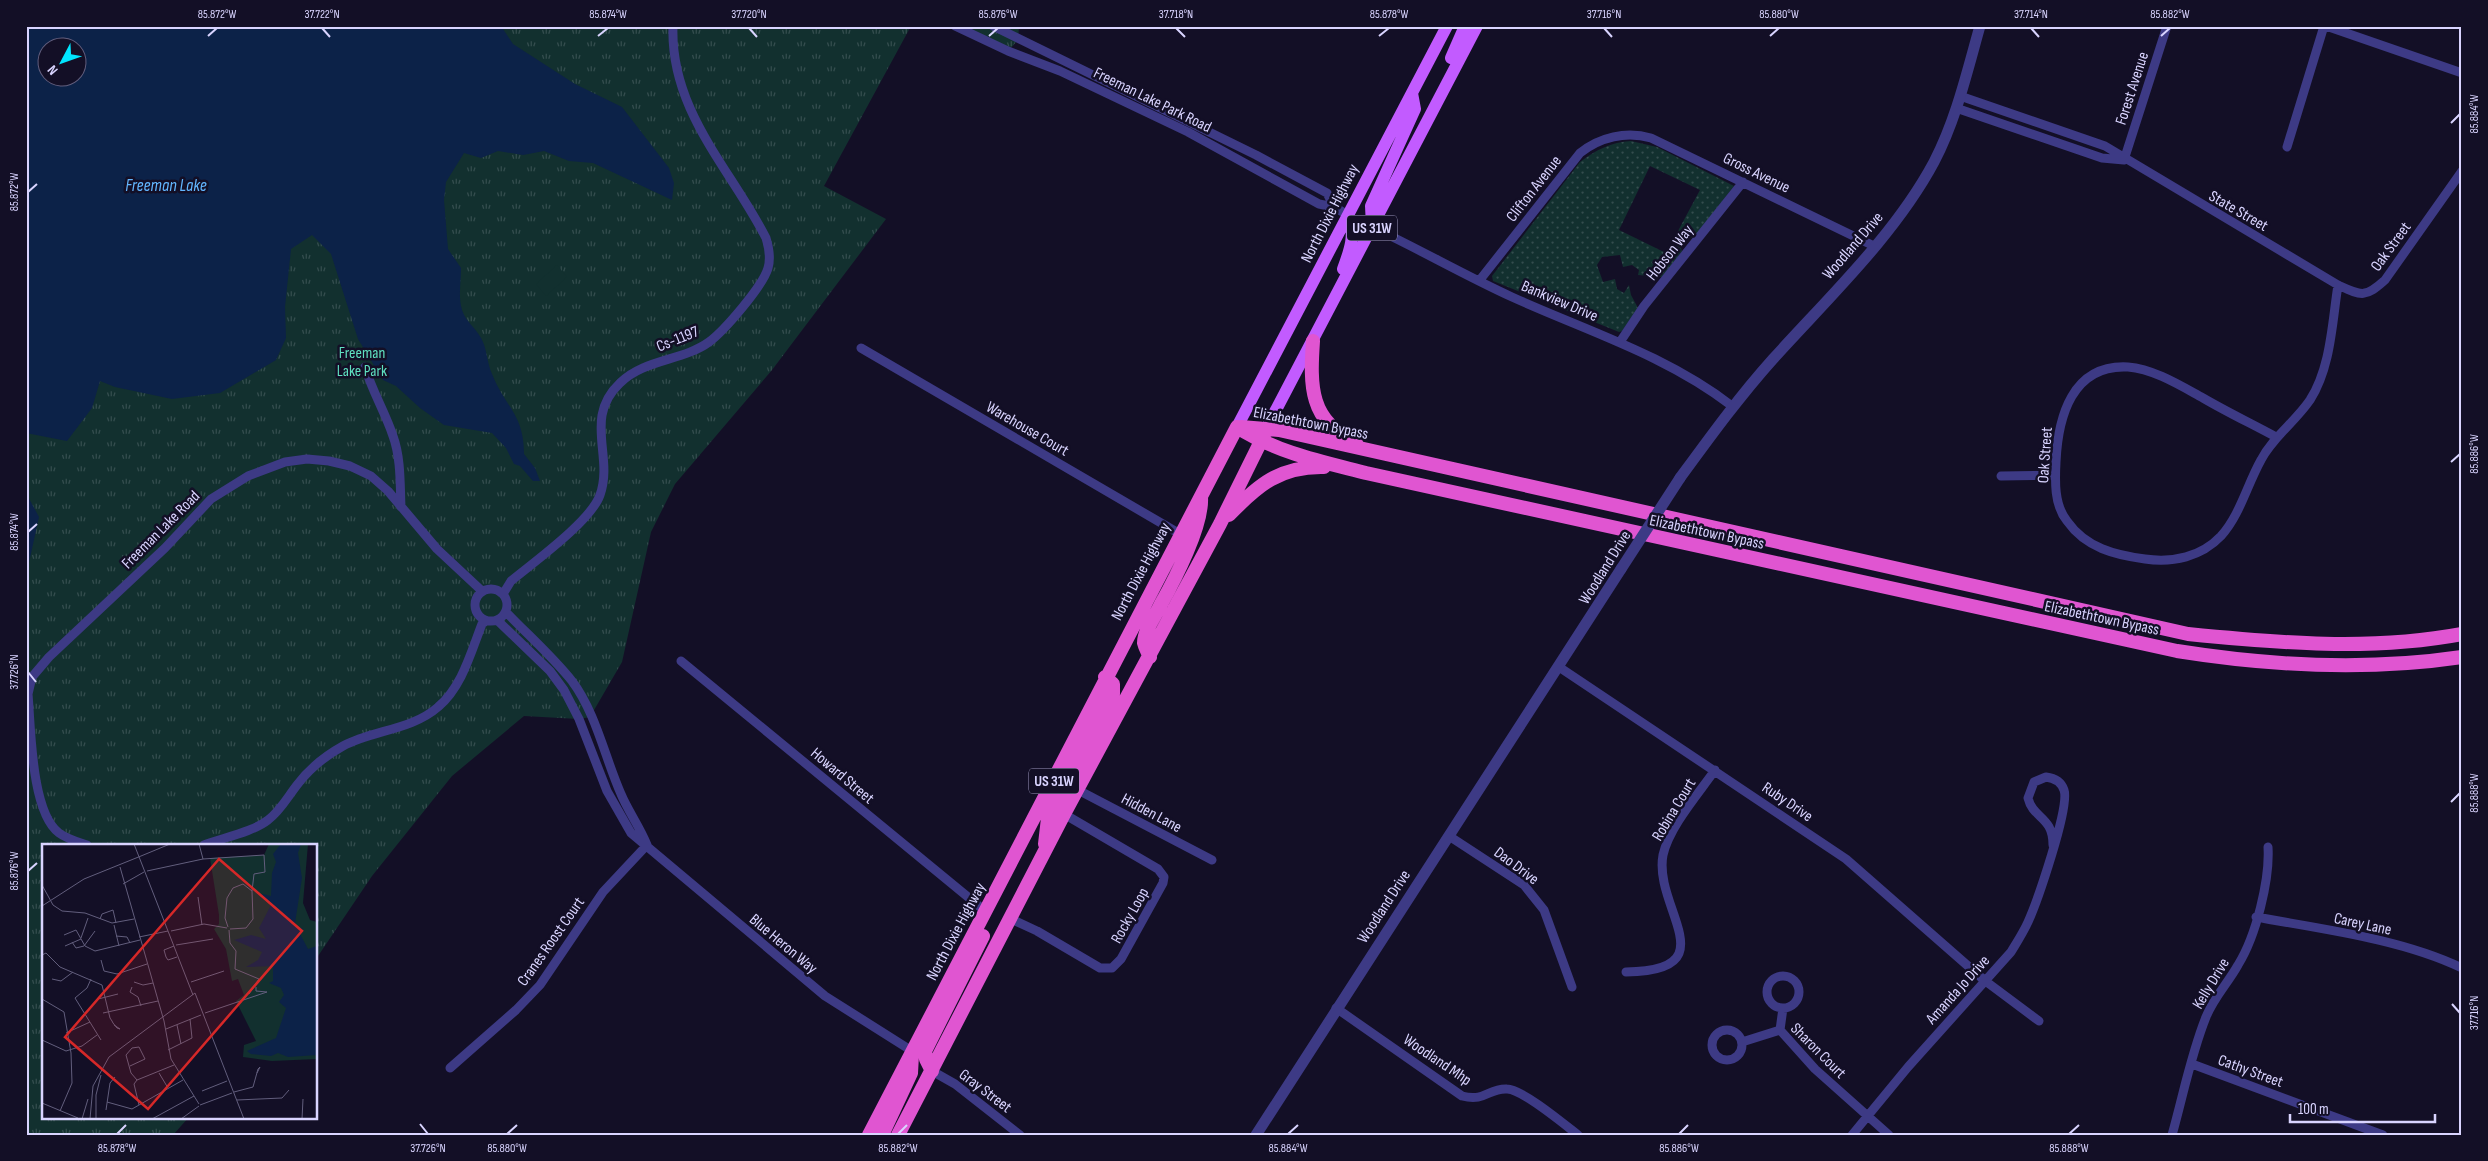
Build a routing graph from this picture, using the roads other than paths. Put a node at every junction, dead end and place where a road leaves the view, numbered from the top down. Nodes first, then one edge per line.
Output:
1 (673, 26) edge
2 (955, 26) edge
3 (993, 26) edge
4 (1447, 26) edge
5 (1465, 26) edge
6 (1477, 26) edge
7 (1980, 26) edge
8 (2167, 26) edge
9 (2325, 26) edge
10 (2462, 73) edge
11 (1412, 93) junction
12 (1960, 96) junction
13 (1956, 108) junction
14 (1420, 134) junction
15 (1625, 136) joint
16 (2287, 147) dead end
17 (2124, 160) junction
18 (2462, 171) edge
19 (1743, 182) junction
20 (1334, 207) junction
21 (1348, 215) junction
22 (1372, 227) junction
23 (1874, 246) junction
24 (1479, 281) junction
25 (2338, 285) junction
26 (1314, 338) junction
27 (1620, 342) junction
28 (861, 348) dead end
29 (365, 367) dead end
30 (1732, 406) junction
31 (1237, 427) junction
32 (1263, 436) junction
33 (2276, 437) junction
34 (1384, 454) junction
35 (1366, 473) junction
36 (2055, 475) junction
37 (2001, 476) dead end
38 (1200, 494) junction
39 (401, 507) junction
40 (1220, 524) junction
41 (1180, 534) junction
42 (482, 591) junction
43 (503, 594) junction
44 (506, 612) junction
45 (486, 620) junction
46 (498, 620) junction
47 (2462, 634) edge
48 (1150, 656) junction
49 (2462, 657) edge
50 (681, 661) dead end
51 (1559, 667) junction
52 (1105, 677) junction
53 (27, 685) edge
54 (1715, 770) junction
55 (1052, 783) junction
56 (1078, 790) junction
57 (1064, 814) junction
58 (1449, 836) junction
59 (86, 844) edge
60 (207, 844) edge
61 (647, 845) junction
62 (2053, 845) junction
63 (2268, 847) dead end
64 (1044, 852) junction
65 (1212, 860) dead end
66 (985, 911) junction
67 (2256, 918) junction
68 (1011, 919) junction
69 (2462, 968) edge
70 (1626, 972) dead end
71 (1984, 980) junction
72 (1572, 987) dead end
73 (1336, 1008) junction
74 (1783, 1008) dead end
75 (2039, 1021) dead end
76 (1780, 1030) junction
77 (1742, 1042) dead end
78 (912, 1051) junction
79 (2192, 1064) junction
80 (450, 1068) dead end
81 (932, 1071) junction
82 (1867, 1116) junction
83 (869, 1135) edge
84 (882, 1135) edge
85 (898, 1135) edge
86 (1020, 1135) edge
87 (1256, 1135) edge
88 (1578, 1135) edge
89 (1852, 1135) edge
90 (1889, 1135) edge
91 (2172, 1135) edge
92 (2384, 1135) edge

1 - 43 street, Cs-1197
2 - 20 street, Freeman Lake Park Road
3 - 20 street, Freeman Lake Park Road
4 - 11 main road, North Dixie Highway / US 31W
5 - 14 main road
6 - 14 main road, US 31W
7 - 12 street, Woodland Drive
8 - 17 street, Forest Avenue
9 - 10 street
9 - 16 street
11 - 21 main road, North Dixie Highway / US 31W
11 - 22 main road
12 - 13 street, Woodland Drive
12 - 17 street, State Street
13 - 17 street, State Street
13 - 23 street, Woodland Drive
14 - 22 main road, US 31W
15 - 19 street, Gross Avenue
15 - 24 street, Clifton Avenue
17 - 25 street, State Street
18 - 25 street, Oak Street
19 - 23 street, Gross Avenue
19 - 27 street, Hobson Way
20 - 21 street, Freeman Lake Park Road
21 - 26 main road
21 - 31 main road, North Dixie Highway / US 31W
22 - 24 street, Bankview Drive
22 - 26 main road, US 31W
23 - 30 street, Woodland Drive
24 - 27 street, Bankview Drive
25 - 33 street, Oak Street
26 - 32 main road, US 31W
26 - 34 highway
27 - 30 street, Bankview Drive
28 - 41 street, Warehouse Court
29 - 39 street
30 - 51 street, Woodland Drive, bridge
31 - 32 highway, Elizabethtown Bypass
31 - 38 highway, North Dixie Highway / US 31W
32 - 34 highway, Elizabethtown Bypass
32 - 35 highway, Elizabethtown Bypass
32 - 40 highway, US 31W
33 - 36 street, Oak Street
33 - 36 street, Oak Street
34 - 47 highway, Elizabethtown Bypass
35 - 40 highway
35 - 49 highway, Elizabethtown Bypass
36 - 37 street
38 - 41 highway, North Dixie Highway / US 31W
38 - 48 highway
39 - 42 street, Freeman Lake Road
39 - 53 street, Freeman Lake Road
40 - 48 highway, US 31W
41 - 52 highway, North Dixie Highway / US 31W
42 - 43 street
42 - 45 street
43 - 44 street
44 - 46 street
44 - 61 street, Blue Heron Way
45 - 46 street
45 - 60 street
46 - 61 street, Blue Heron Way
48 - 56 highway, US 31W
50 - 66 street, Howard Street
51 - 54 street, Ruby Drive
51 - 58 street, Woodland Drive
52 - 55 highway, North Dixie Highway / US 31W
52 - 64 highway
53 - 59 street, Freeman Lake Road
54 - 70 street, Robina Court
54 - 71 street, Ruby Drive
55 - 66 highway, North Dixie Highway / US 31W
55 - 81 highway
56 - 57 highway, US 31W
56 - 65 street, Hidden Lane
57 - 64 highway, US 31W
57 - 68 street, Rocky Loop
58 - 72 street, Dao Drive
58 - 73 street, Woodland Drive
61 - 78 street, Blue Heron Way
61 - 80 street, Cranes Roost Court
62 - 62 street, Amanda Jo Drive
62 - 71 street, Amanda Jo Drive
63 - 67 street, Kelly Drive
64 - 68 highway, US 31W
66 - 78 highway, North Dixie Highway / US 31W
67 - 69 street, Carey Lane
67 - 79 street, Kelly Drive
68 - 81 highway, US 31W
71 - 75 street, Ruby Drive
71 - 82 street, Amanda Jo Drive
73 - 87 street, Woodland Drive
73 - 88 street, Woodland Mhp
74 - 76 street
76 - 77 street, Sharon Court
76 - 82 street, Sharon Court
78 - 83 highway, North Dixie Highway / US 31W
78 - 84 highway
79 - 91 street, Kelly Drive
79 - 92 street, Cathy Street
81 - 85 highway, US 31W
81 - 86 street, Gray Street
82 - 89 street, Amanda Jo Drive
82 - 90 street, Sharon Court

